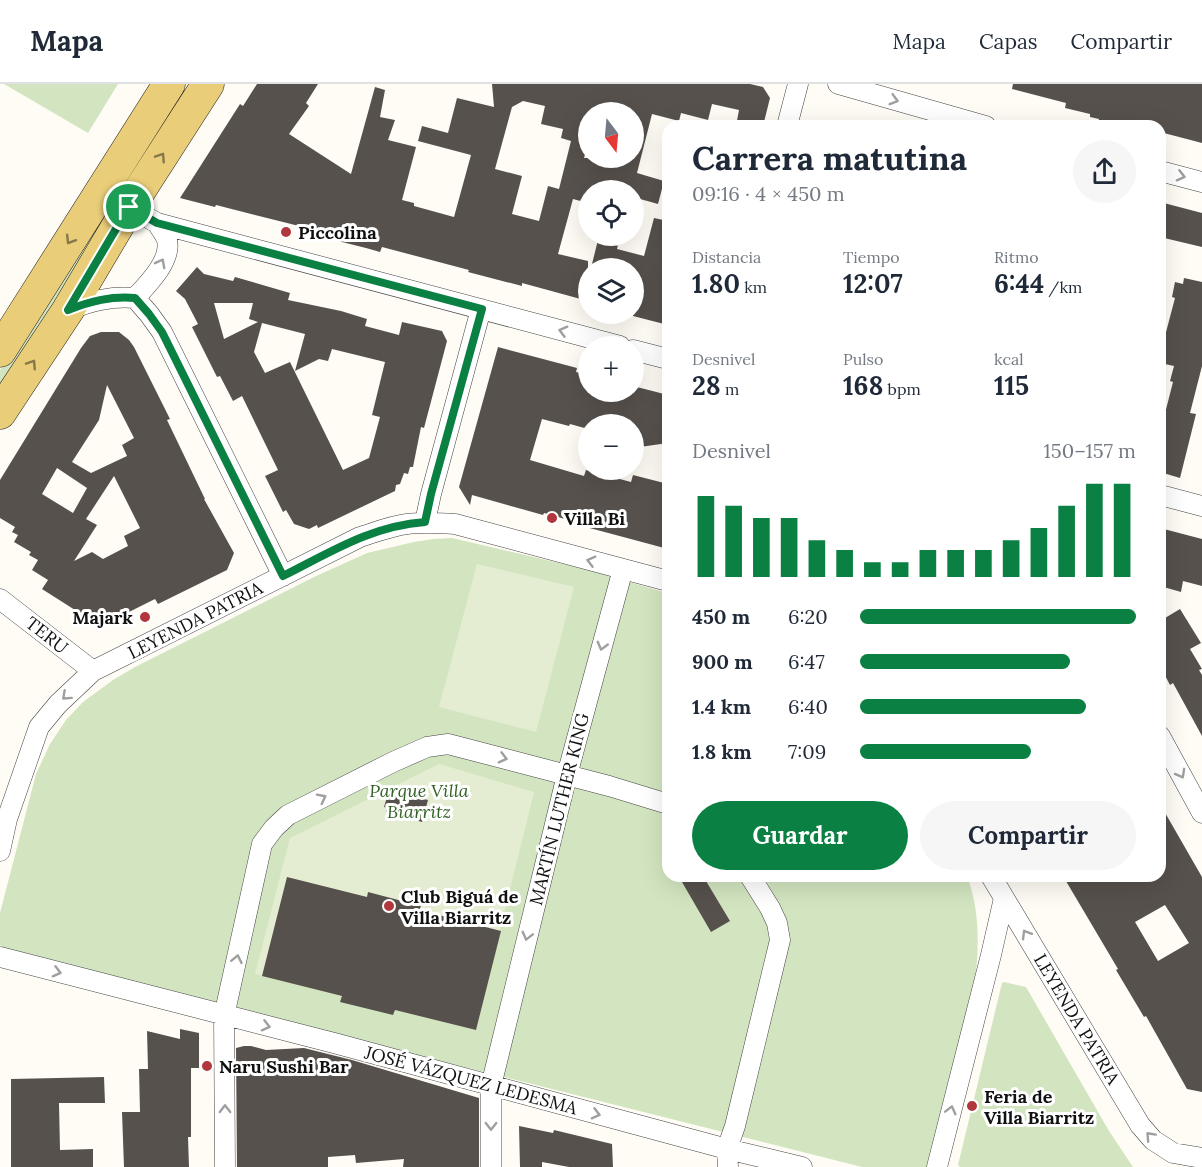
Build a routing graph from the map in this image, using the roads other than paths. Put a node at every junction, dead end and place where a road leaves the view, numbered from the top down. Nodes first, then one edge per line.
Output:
1 (169, 84) edge
2 (208, 84) edge
3 (798, 84) edge
4 (838, 84) edge
5 (789, 120) edge
6 (965, 120) edge
7 (1166, 173) edge
8 (1202, 182) edge
9 (101, 190) junction
10 (129, 207) junction
11 (157, 223) junction
12 (135, 298) junction
13 (482, 309) junction
14 (68, 310) junction
15 (583, 336) edge
16 (0, 351) edge
17 (644, 353) edge
18 (662, 357) edge
19 (0, 413) edge
20 (1166, 496) edge
21 (1201, 502) edge
22 (425, 522) junction
23 (623, 569) junction
24 (283, 576) junction
25 (662, 579) edge
26 (0, 599) edge
27 (93, 671) junction
28 (1166, 747) edge
29 (567, 775) junction
30 (662, 802) edge
31 (1202, 813) edge
32 (0, 851) edge
33 (754, 882) edge
34 (995, 882) edge
35 (1004, 898) junction
36 (0, 957) edge
37 (224, 1016) junction
38 (491, 1086) junction
39 (727, 1158) edge
40 (1202, 1158) edge
41 (1171, 1160) edge
42 (225, 1167) edge
43 (491, 1167) edge
44 (802, 1167) edge
45 (937, 1167) edge

1 - 9 main road
10 -> 2 main road
3 - 5 street
4 -> 6 street
7 -> 8 street
9 - 10 street
9 -> 16 main road
10 - 11 street
10 - 14 main road
12 -> 11 street
11 - 13 street
12 - 14 street
12 - 24 street
15 -> 13 street
13 - 22 street
19 -> 14 main road
17 - 18 street
20 - 21 street
23 -> 22 street, LEYENDA PATRIA
22 - 24 street, LEYENDA PATRIA
23 - 25 street, LEYENDA PATRIA
23 -> 29 street, MARTÍN LUTHER KING
24 - 27 street, LEYENDA PATRIA
26 - 27 street, TERU
27 -> 32 street, LEYENDA PATRIA
28 -> 31 street
29 - 30 street
37 -> 29 street
29 -> 38 street, MARTÍN LUTHER KING
33 - 39 street
34 - 35 street, LEYENDA PATRIA
41 -> 35 street, LEYENDA PATRIA
45 -> 35 street
36 -> 37 street, JOSÉ VÁZQUEZ LEDESMA
37 -> 38 street, JOSÉ VÁZQUEZ LEDESMA
42 -> 37 street
38 -> 39 street, JOSÉ VÁZQUEZ LEDESMA
38 -> 43 street, MARTÍN LUTHER KING
39 - 44 street, JOSÉ VÁZQUEZ LEDESMA
40 - 41 street, LEYENDA PATRIA

